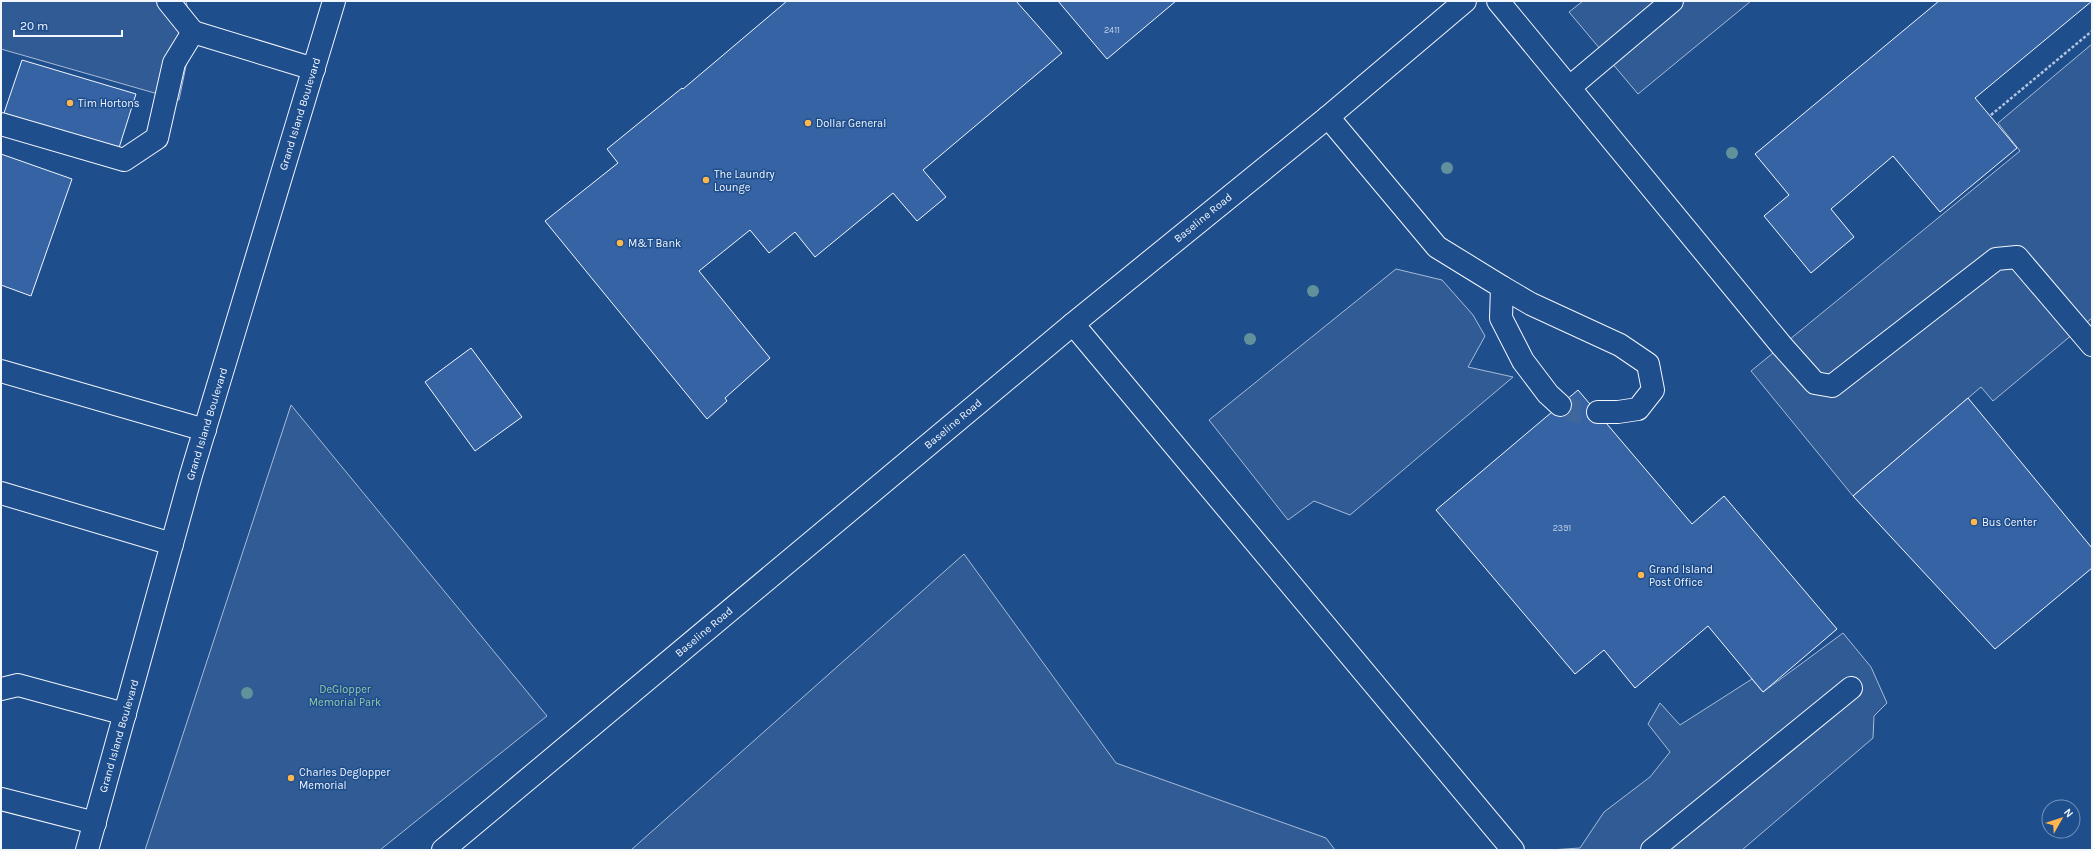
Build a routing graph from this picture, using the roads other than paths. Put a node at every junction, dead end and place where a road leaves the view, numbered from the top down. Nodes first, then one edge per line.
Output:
1 (168, 1) edge
2 (334, 1) edge
3 (1465, 1) edge
4 (1498, 1) edge
5 (1672, 1) edge
6 (193, 32) junction
7 (314, 69) junction
8 (1570, 87) junction
9 (1328, 117) junction
10 (1, 124) edge
11 (1502, 287) junction
12 (1073, 324) junction
13 (2092, 345) edge
14 (1, 371) edge
15 (1560, 405) tunnel mouth
16 (1598, 412) tunnel mouth
17 (205, 430) junction
18 (1, 493) edge
19 (172, 544) junction
20 (1851, 688) dead end
21 (1, 689) edge
22 (125, 714) junction
23 (1, 798) edge
24 (94, 823) junction
25 (87, 850) edge
26 (443, 850) edge
27 (1513, 850) edge
28 (1652, 850) edge

1 - 6 street
2 - 7 street, Grand Island Boulevard
3 - 9 street, Baseline Road
4 - 8 street
5 - 8 street
6 - 7 street
6 - 10 street
7 - 17 street, Grand Island Boulevard
8 - 13 street
9 - 11 street
9 - 12 street, Baseline Road
11 - 15 street
11 - 16 street
12 - 26 street, Baseline Road
12 - 27 street
14 - 17 street
17 - 19 street, Grand Island Boulevard
18 - 19 street
19 - 22 street, Grand Island Boulevard
20 - 28 street
21 - 22 street
22 - 24 street, Grand Island Boulevard
23 - 24 street
24 - 25 street, Grand Island Boulevard

